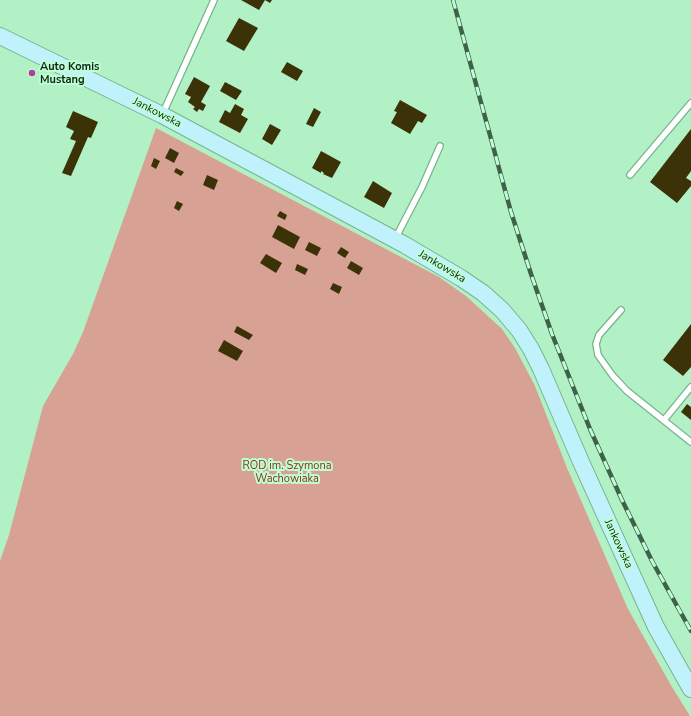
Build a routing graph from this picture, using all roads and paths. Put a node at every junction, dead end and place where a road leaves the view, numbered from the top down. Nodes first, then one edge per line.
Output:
1 (214, 0) edge
2 (0, 36) edge
3 (691, 103) edge
4 (162, 115) junction
5 (440, 146) dead end
6 (630, 175) dead end
7 (395, 239) junction
8 (621, 310) dead end
9 (691, 388) edge
10 (664, 420) junction
11 (691, 442) edge
12 (691, 689) edge

1 - 4 lane
2 - 4 street, Jankowska
3 - 6 lane
4 - 7 street, Jankowska
5 - 7 lane
7 - 12 street, Jankowska
8 - 10 lane
9 - 10 lane
10 - 11 lane

